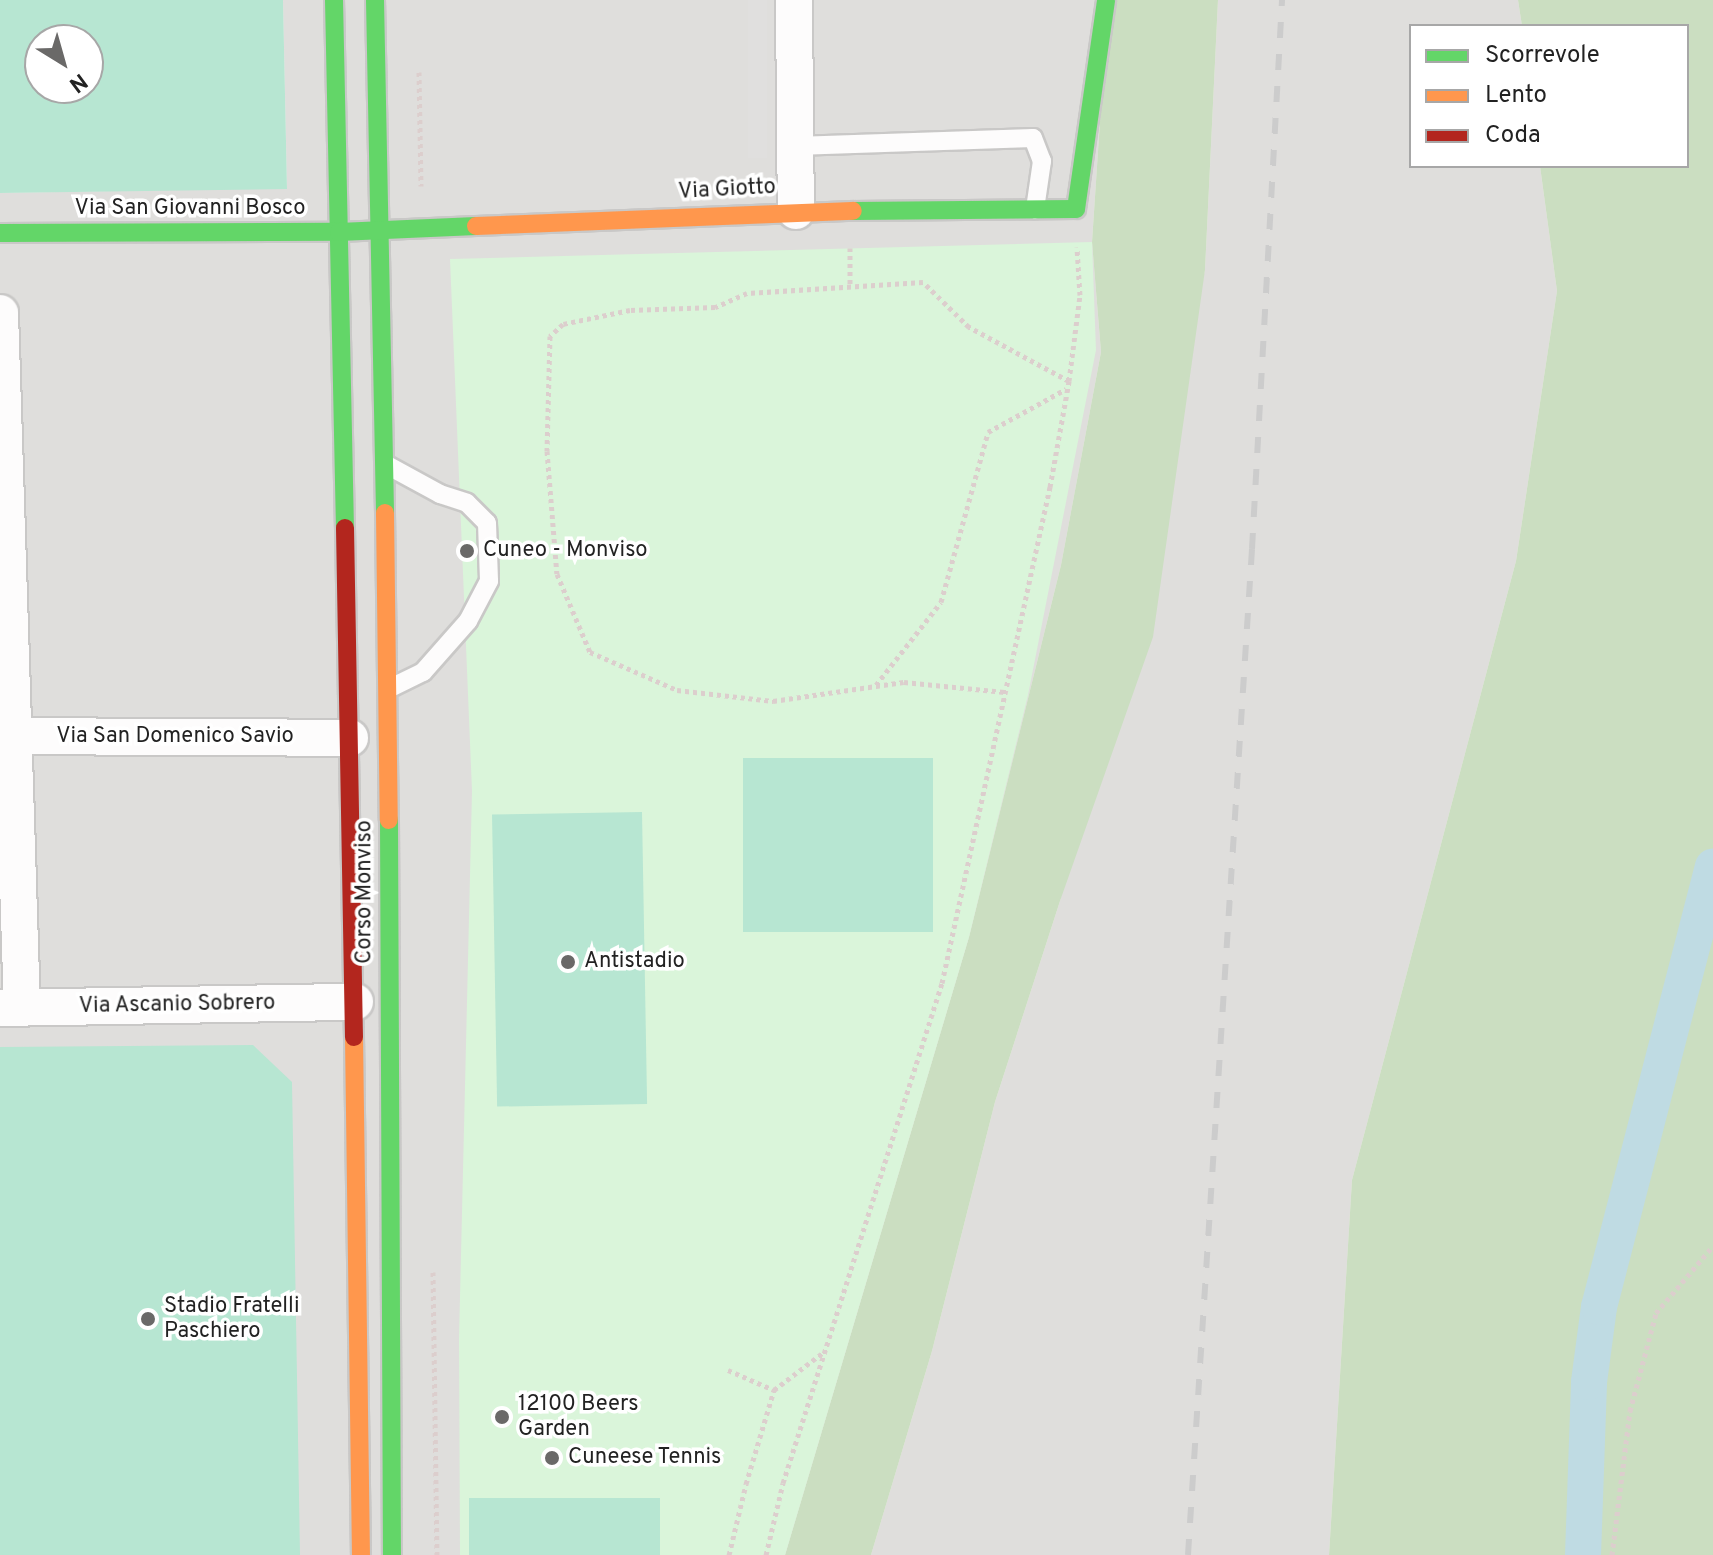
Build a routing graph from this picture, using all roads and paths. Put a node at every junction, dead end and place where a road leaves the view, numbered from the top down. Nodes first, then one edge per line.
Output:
1 (334, 0) edge
2 (375, 0) edge
3 (794, 0) edge
4 (1106, 0) edge
5 (795, 146) junction
6 (1035, 209) junction
7 (1076, 209) junction
8 (796, 211) junction
9 (381, 230) junction
10 (339, 232) junction
11 (0, 233) edge
12 (0, 313) edge
13 (1069, 381) junction
14 (1066, 389) junction
15 (382, 462) junction
16 (875, 686) junction
17 (388, 689) junction
18 (1005, 692) junction
19 (6, 736) edge
20 (350, 738) junction
21 (355, 1002) junction
22 (11, 1008) edge
23 (1713, 1246) edge
24 (826, 1350) junction
25 (728, 1370) dead end
26 (774, 1390) junction
27 (361, 1555) edge
28 (392, 1555) edge
29 (729, 1555) edge
30 (766, 1555) edge
31 (1612, 1555) edge

1 - 10 main road, Corso Monviso
2 - 9 main road, Corso Monviso
3 - 5 street
4 - 7 main road
5 - 6 lane
5 - 8 street
6 - 7 main road, Via Giotto
6 - 8 main road, Via Giotto
7 - 13 path
8 - 9 main road, Via Giotto
9 - 10 main road, Via San Giovanni Bosco
9 - 15 main road, Corso Monviso
10 - 11 main road, Via San Giovanni Bosco
10 - 20 main road, Corso Monviso
12 - 19 street
13 - 14 path
13 - 16 path
14 - 16 path
14 - 18 path
15 - 17 main road, Corso Monviso
15 - 17 lane
16 - 18 path
17 - 28 main road, Corso Monviso
18 - 24 path
19 - 20 street, Via San Domenico Savio
19 - 22 street
20 - 21 main road, Corso Monviso
21 - 22 street, Via Ascanio Sobrero
21 - 27 main road, Corso Monviso
23 - 31 path
24 - 26 path
24 - 30 path
25 - 26 path
26 - 29 path

